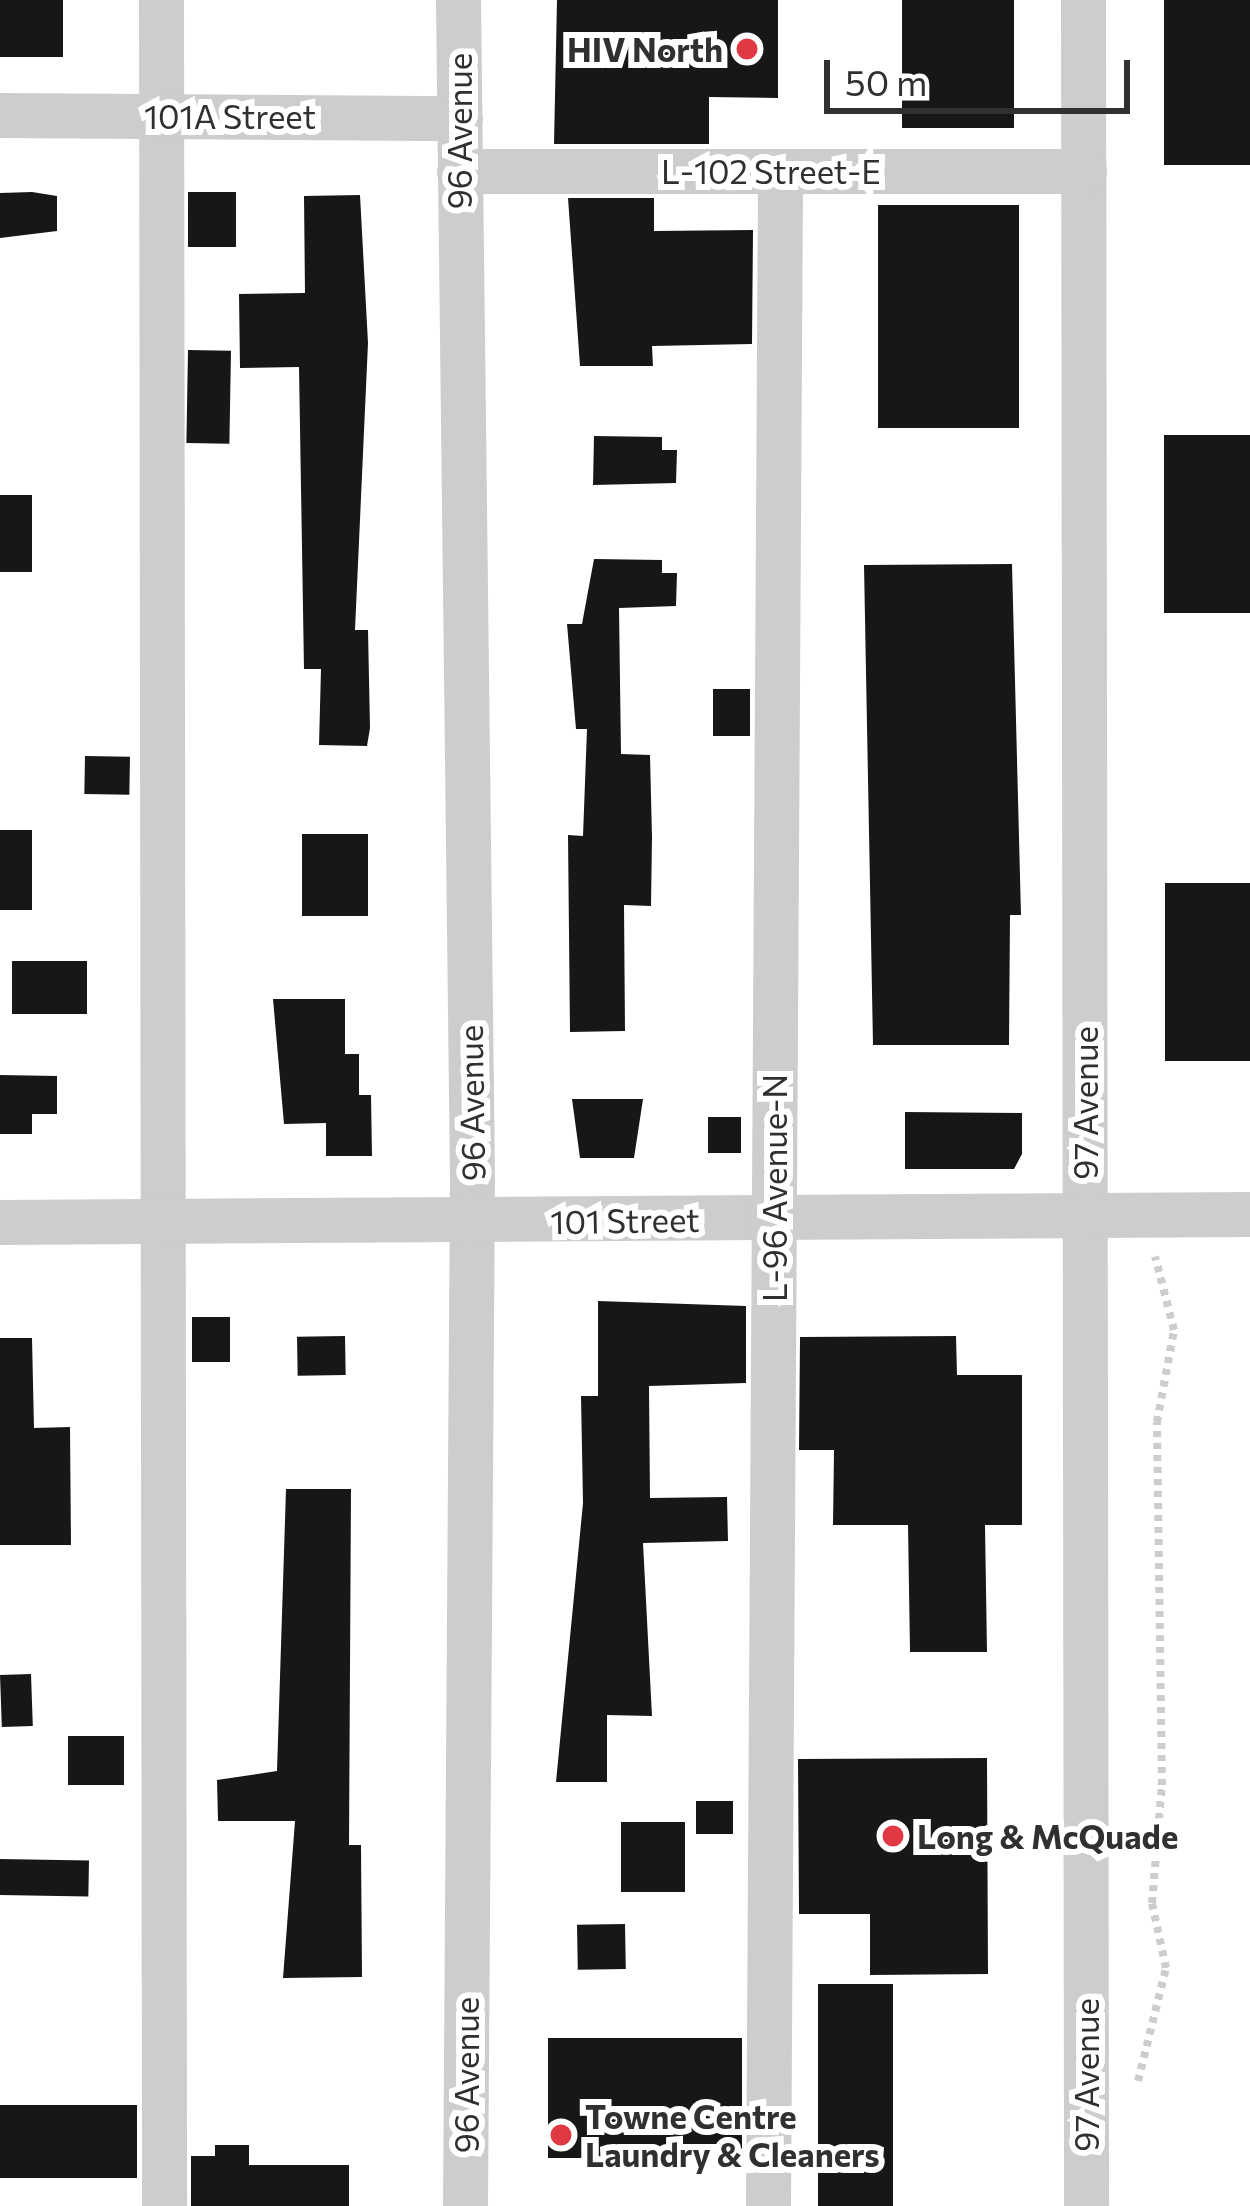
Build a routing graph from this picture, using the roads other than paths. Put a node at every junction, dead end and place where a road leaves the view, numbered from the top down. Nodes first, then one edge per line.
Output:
1 (160, 0) edge
2 (458, 0) edge
3 (1083, 0) edge
4 (0, 116) edge
5 (160, 116) junction
6 (460, 118) junction
7 (459, 170) junction
8 (780, 171) junction
9 (1084, 171) junction
10 (1085, 1213) junction
11 (1250, 1214) edge
12 (774, 1218) junction
13 (0, 1222) edge
14 (471, 1222) junction
15 (165, 1225) junction
16 (164, 2206) edge
17 (465, 2206) edge
18 (768, 2206) edge
19 (1086, 2206) edge

1 - 5 street
2 - 6 street, 96 Avenue
3 - 9 street, 97 Avenue
4 - 5 street, 101A Street
5 - 6 street, 101A Street
5 - 15 street
6 - 7 street, 96 Avenue
7 - 8 street, L-102 Street-E
7 - 14 street, 96 Avenue
8 - 9 street, L-102 Street-E
8 - 12 street, L-96 Avenue-N
9 - 10 street, 97 Avenue
10 - 11 street, 101 Street
10 - 12 street, 101 Street
10 - 19 street, 97 Avenue
12 - 14 street, 101 Street
12 - 18 street, L-96 Avenue-N
13 - 15 street, 101 Street
14 - 15 street, 101 Street
14 - 17 street, 96 Avenue
15 - 16 street

